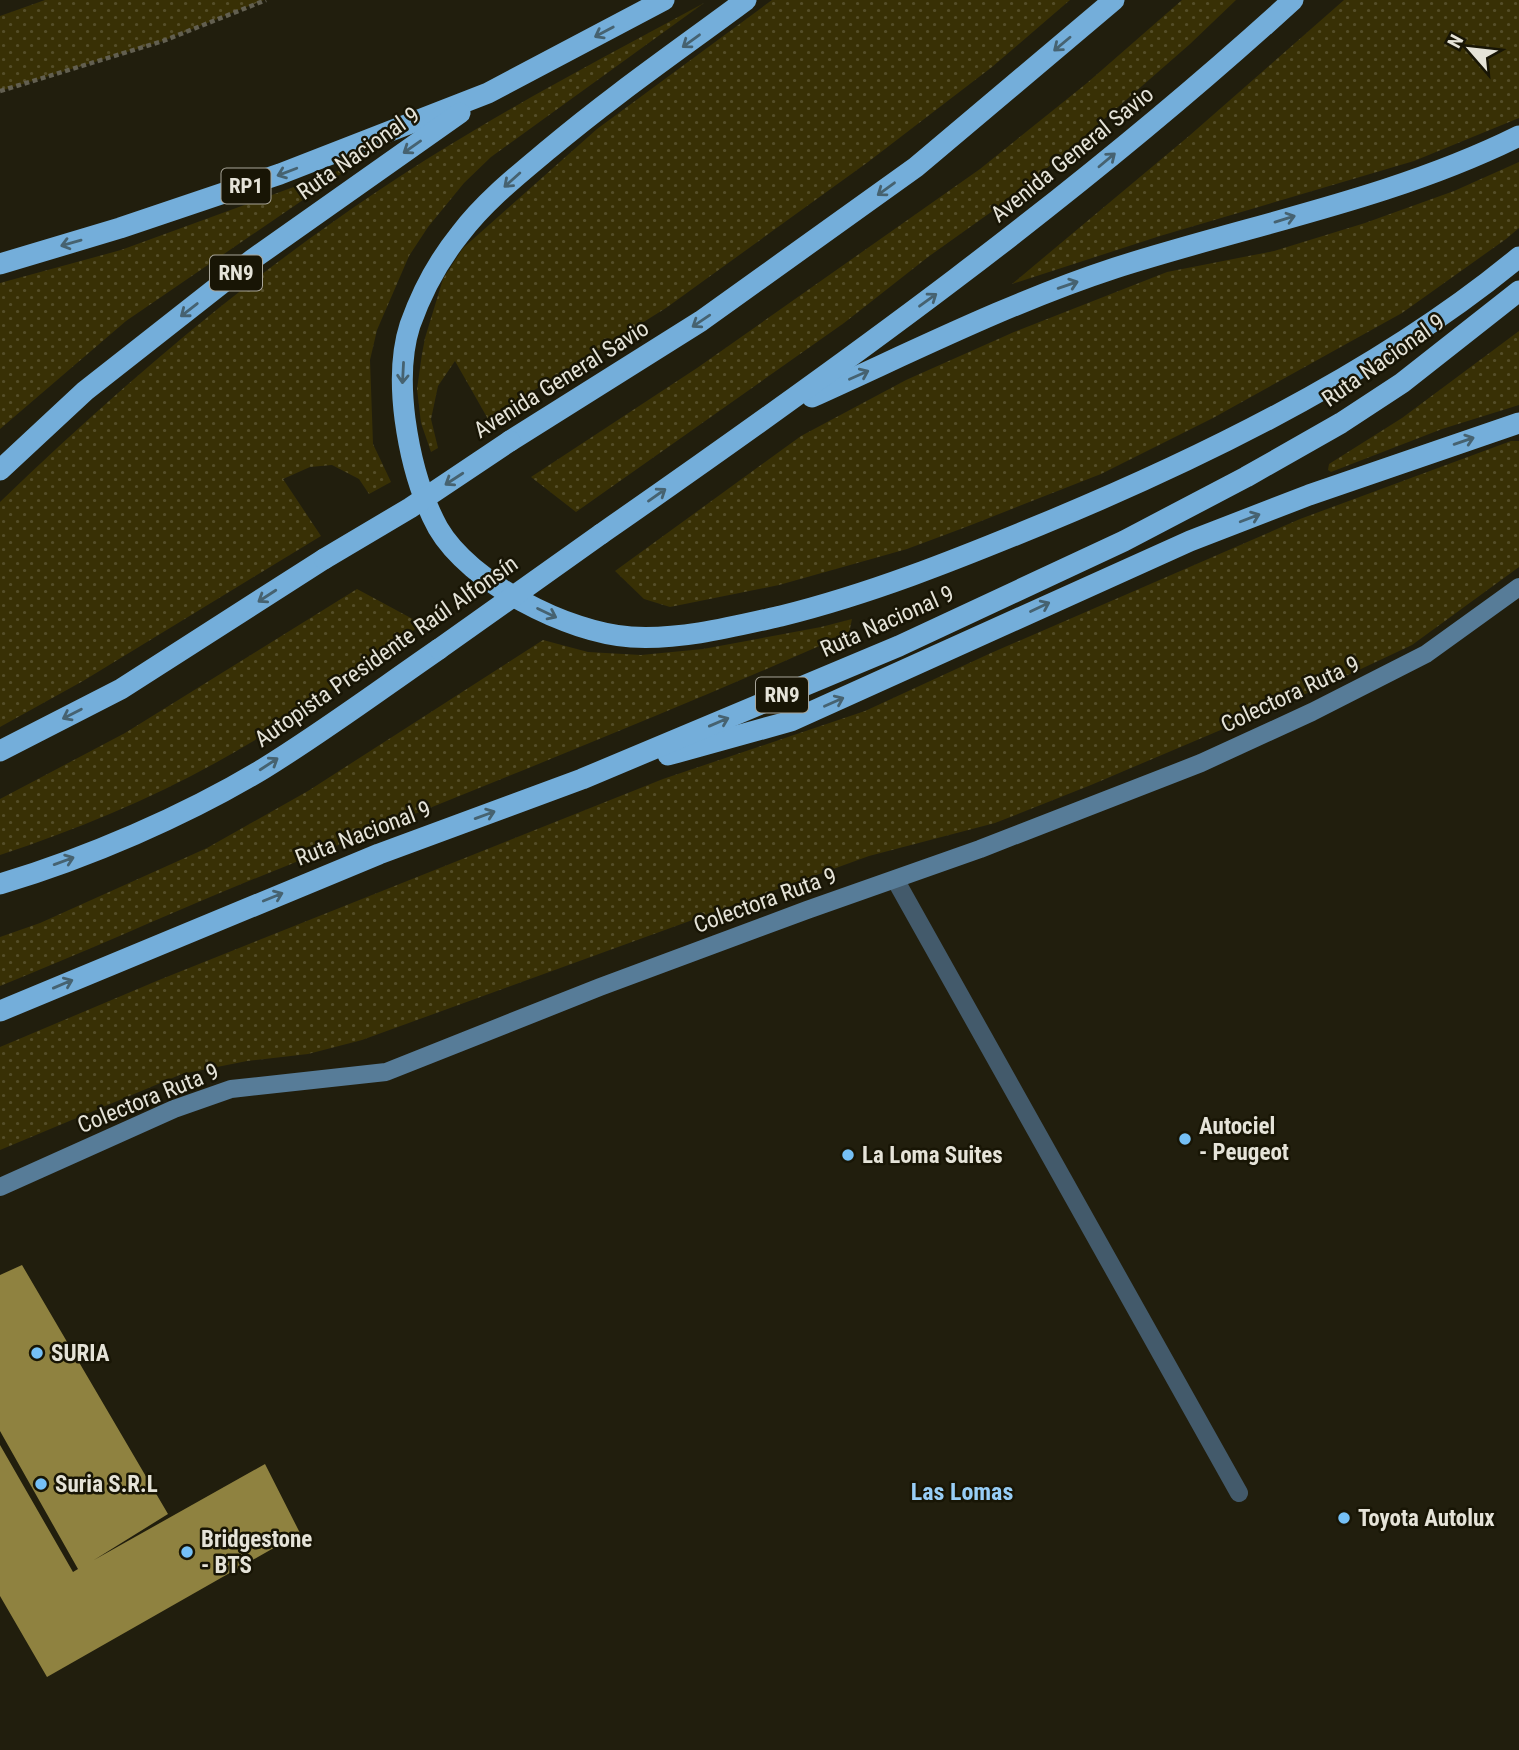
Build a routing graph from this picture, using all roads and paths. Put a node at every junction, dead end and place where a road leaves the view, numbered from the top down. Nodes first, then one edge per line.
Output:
1 (265, 0) edge
2 (664, 0) edge
3 (746, 0) edge
4 (1114, 0) edge
5 (1293, 0) edge
6 (0, 91) edge
7 (488, 93) junction
8 (1519, 135) edge
9 (1519, 257) edge
10 (0, 264) edge
11 (1519, 291) edge
12 (775, 413) junction
13 (1519, 423) edge
14 (0, 470) edge
15 (1519, 586) edge
16 (0, 751) edge
17 (582, 779) junction
18 (895, 881) junction
19 (0, 884) edge
20 (0, 1010) edge
21 (0, 1187) edge
22 (1239, 1493) dead end

1 - 6 path
2 -> 7 highway, RN9
3 -> 9 highway
4 -> 16 highway, Avenida General Savio, bridge
12 -> 5 highway, Avenida General Savio
7 -> 10 highway, RP1
7 -> 14 highway, Ruta Nacional 9 / RN9
12 -> 8 highway
17 -> 11 highway, Ruta Nacional 9 / RN9
19 -> 12 highway, Autopista Presidente Raúl Alfonsín, bridge
17 -> 13 highway
15 - 18 street, Colectora Ruta 9
20 -> 17 highway, Ruta Nacional 9 / RN9
18 - 21 street, Colectora Ruta 9
18 - 22 lane

